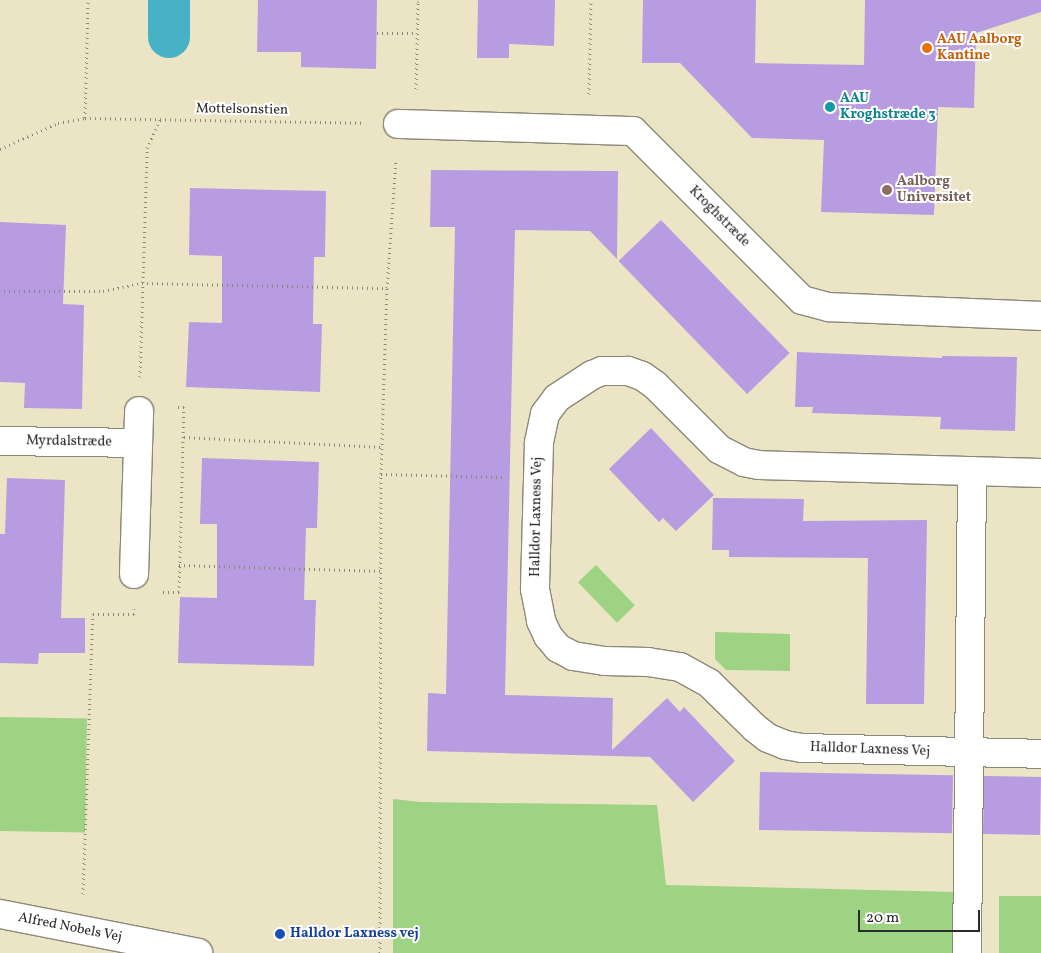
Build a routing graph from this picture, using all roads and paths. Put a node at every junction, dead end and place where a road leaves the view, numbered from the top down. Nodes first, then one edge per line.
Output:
1 (88, 0) edge
2 (420, 0) edge
3 (591, 0) edge
4 (377, 33) dead end
5 (417, 33) junction
6 (85, 118) junction
7 (160, 120) junction
8 (407, 124) junction
9 (588, 130) junction
10 (0, 149) edge
11 (142, 283) junction
12 (388, 288) junction
13 (4, 291) dead end
14 (1041, 316) edge
15 (139, 399) joint
16 (184, 437) dead end
17 (0, 441) edge
18 (138, 443) junction
19 (382, 447) junction
20 (972, 471) junction
21 (1041, 473) edge
22 (381, 474) junction
23 (537, 478) junction
24 (179, 565) dead end
25 (383, 571) junction
26 (134, 574) dead end
27 (134, 606) dead end
28 (970, 753) junction
29 (1041, 754) edge
30 (0, 914) edge
31 (82, 930) junction
32 (198, 953) edge
33 (380, 953) edge
34 (967, 953) edge

1 - 6 path
2 - 5 path
3 - 9 path
4 - 5 path
5 - 8 path
6 - 7 path, Mottelsonstien
6 - 10 path, Mottelsonstien
7 - 8 path, Mottelsonstien
7 - 11 path
8 - 9 street, Kroghstræde
8 - 12 path
9 - 14 street, Kroghstræde
11 - 12 path
11 - 13 path
11 - 15 path
12 - 19 path
15 - 18 street
16 - 19 path
17 - 18 street, Myrdalstræde
18 - 26 street
19 - 22 path
20 - 21 street, Halldor Laxness Vej
20 - 23 street, Halldor Laxness Vej
20 - 28 street
22 - 23 path
22 - 25 path
23 - 28 street, Halldor Laxness Vej
24 - 25 path
25 - 33 path
27 - 31 path
28 - 29 street, Halldor Laxness Vej
28 - 34 street
30 - 31 street, Alfred Nobels Vej
31 - 32 street, Alfred Nobels Vej

